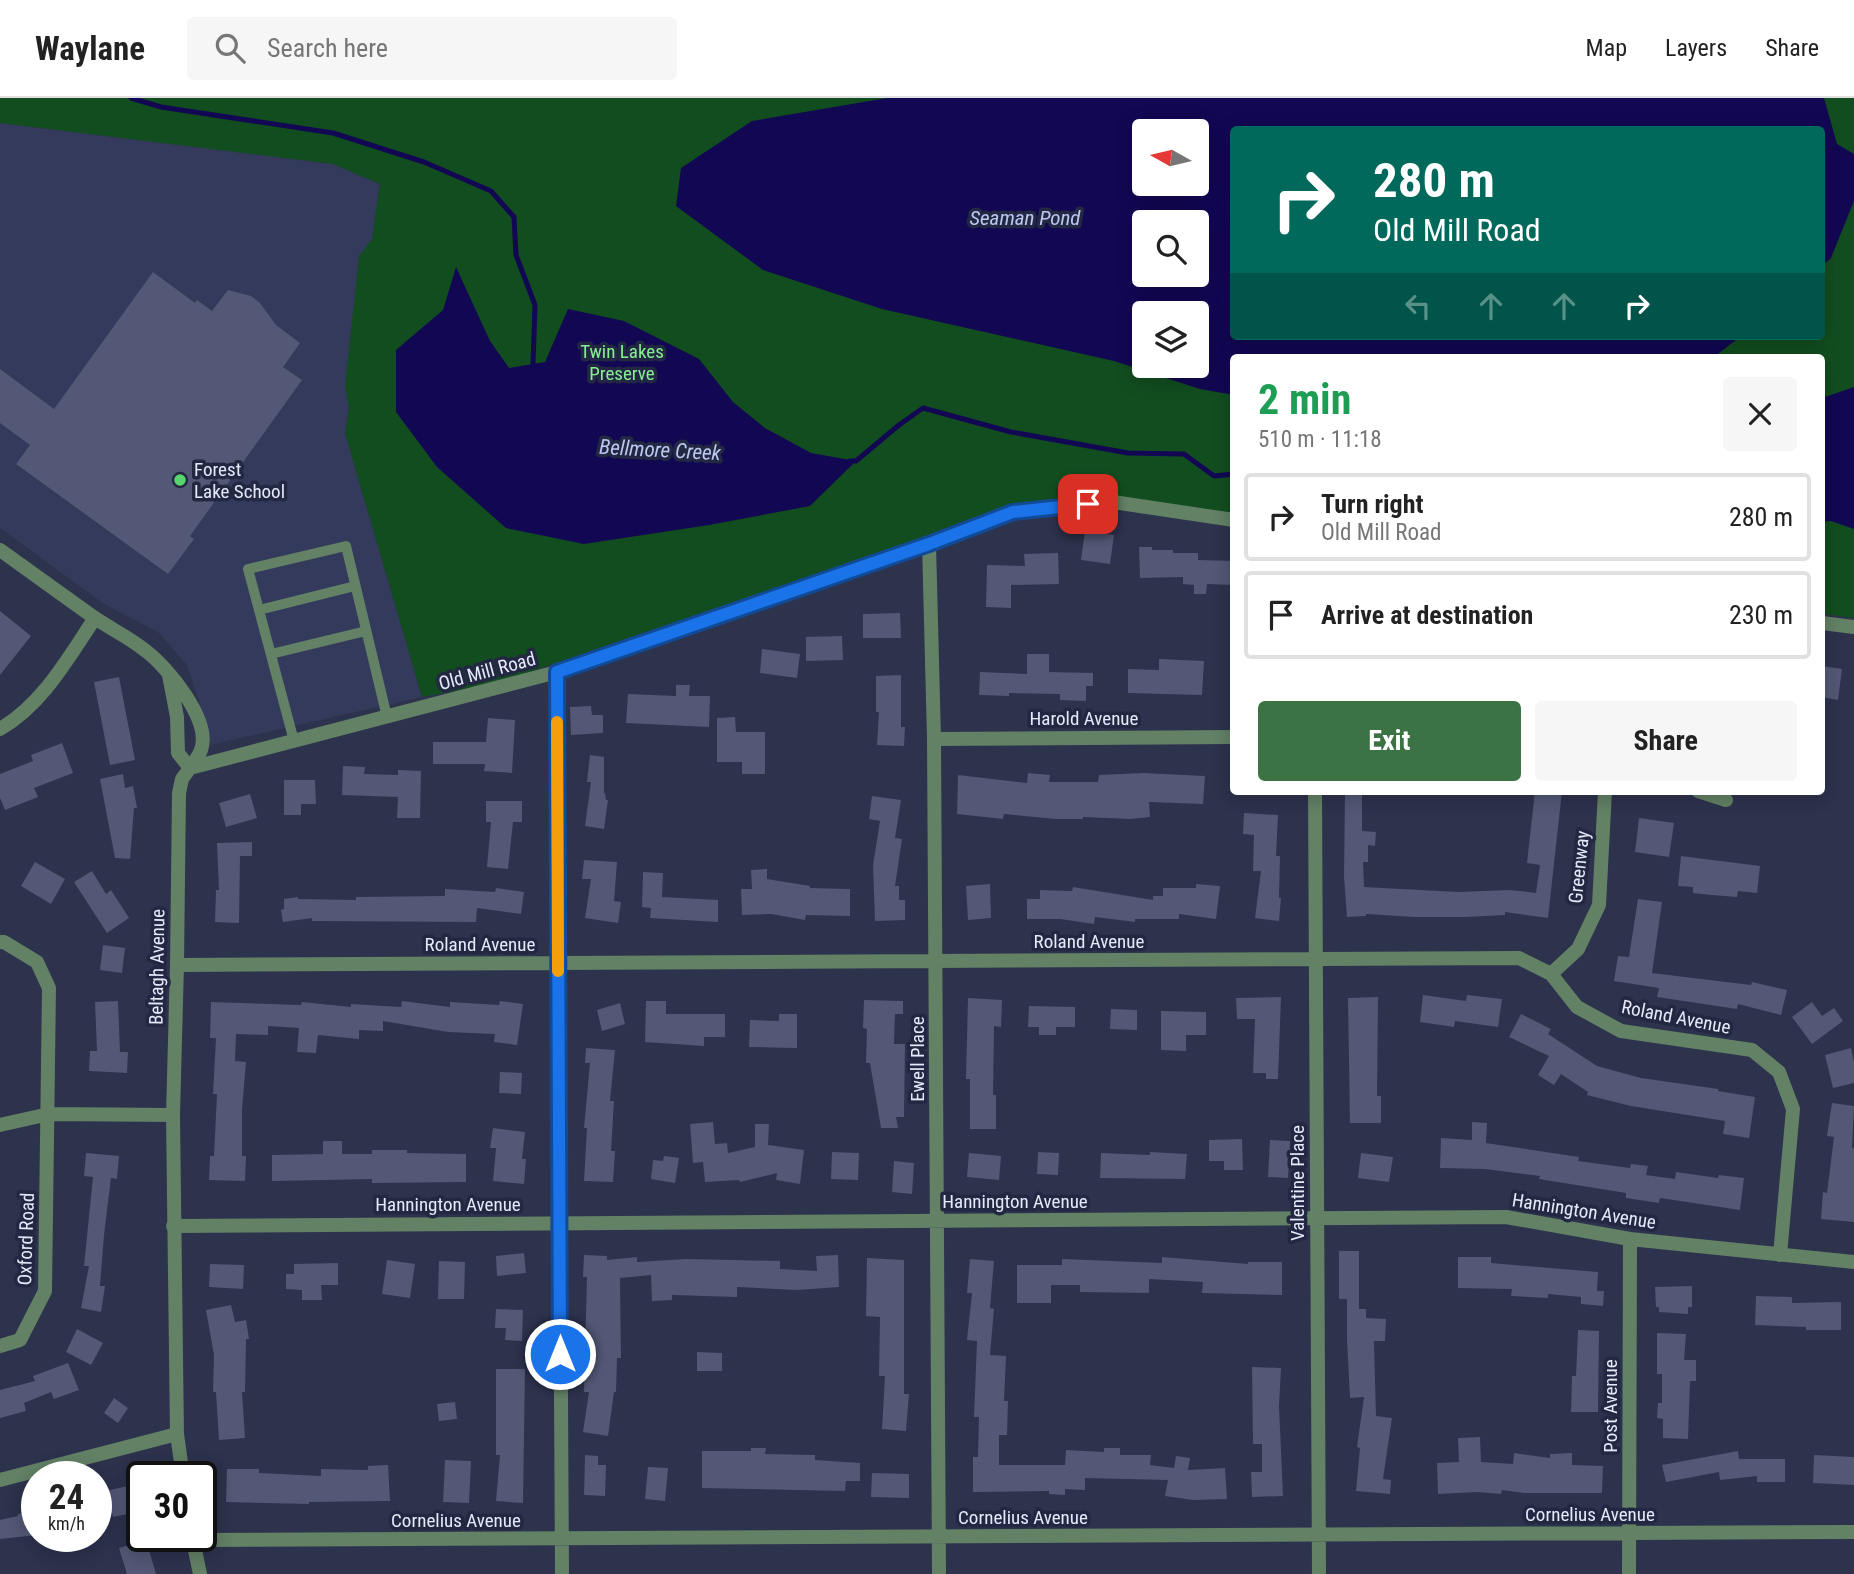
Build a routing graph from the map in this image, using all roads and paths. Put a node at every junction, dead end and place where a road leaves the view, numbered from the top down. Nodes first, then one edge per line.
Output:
1 (1230, 519) edge
2 (929, 544) junction
3 (0, 550) edge
4 (355, 586) junction
5 (259, 610) junction
6 (95, 618) junction
7 (1825, 623) edge
8 (1854, 627) edge
9 (366, 631) junction
10 (271, 654) junction
11 (557, 672) junction
12 (169, 675) junction
13 (387, 717) junction
14 (0, 729) edge
15 (1230, 737) edge
16 (934, 739) junction
17 (294, 741) junction
18 (190, 768) junction
19 (1315, 795) edge
20 (1605, 795) edge
21 (1710, 795) edge
22 (1726, 800) dead end
23 (0, 942) edge
24 (1315, 959) junction
25 (935, 961) junction
26 (558, 962) junction
27 (177, 965) junction
28 (1550, 974) junction
29 (49, 1114) junction
30 (173, 1115) junction
31 (0, 1125) edge
32 (1317, 1219) junction
33 (937, 1221) junction
34 (559, 1223) junction
35 (173, 1226) junction
36 (1630, 1239) junction
37 (1780, 1255) junction
38 (1854, 1262) edge
39 (0, 1346) edge
40 (177, 1434) junction
41 (181, 1461) edge
42 (0, 1480) edge
43 (1854, 1532) edge
44 (1630, 1533) junction
45 (1319, 1535) junction
46 (939, 1537) junction
47 (217, 1538) edge
48 (561, 1539) junction
49 (196, 1552) edge
50 (200, 1574) edge
51 (562, 1574) edge
52 (939, 1574) edge
53 (1319, 1574) edge
54 (1629, 1574) edge

1 - 2 street, Old Mill Road
2 - 11 street, Old Mill Road
2 - 16 street, Ewell Place
3 - 6 street
4 - 5 lane
4 - 5 lane
4 - 9 lane
5 - 10 lane
6 - 12 street
6 - 14 street
7 - 8 street
9 - 10 lane
9 - 13 lane
10 - 17 lane
11 - 13 street, Old Mill Road
11 - 26 street
12 - 18 street
12 - 18 street, Beltagh Avenue
13 - 17 street, Old Mill Road
15 - 16 street, Harold Avenue
16 - 25 street, Ewell Place
17 - 18 street, Old Mill Road
18 - 27 street, Beltagh Avenue
19 - 24 street, Valentine Place
20 - 28 street, Greenway
21 - 22 street
23 - 29 street, Oxford Road
24 - 25 street, Roland Avenue
24 - 28 street, Roland Avenue
24 - 32 street, Valentine Place
25 - 26 street, Roland Avenue
25 - 33 street, Ewell Place
26 - 27 street, Roland Avenue
26 - 34 street
27 - 30 street, Beltagh Avenue
28 - 37 street, Roland Avenue
29 - 30 street
29 - 31 street
29 - 39 street, Oxford Road
30 - 35 street, Beltagh Avenue
32 - 33 street, Hannington Avenue
32 - 36 street, Hannington Avenue
32 - 45 street, Valentine Place
33 - 34 street, Hannington Avenue
33 - 46 street, Ewell Place
34 - 35 street, Hannington Avenue
34 - 48 street
35 - 40 street, Beltagh Avenue
36 - 37 street, Hannington Avenue
36 - 44 street, Post Avenue
37 - 38 street, Hannington Avenue
40 - 41 street, Beltagh Avenue
40 - 42 street
43 - 44 street, Cornelius Avenue
44 - 45 street, Cornelius Avenue
44 - 54 street, Post Avenue
45 - 46 street, Cornelius Avenue
45 - 53 street, Valentine Place
46 - 48 street, Cornelius Avenue
46 - 52 street, Ewell Place
47 - 48 street, Cornelius Avenue
48 - 51 street
49 - 50 street

